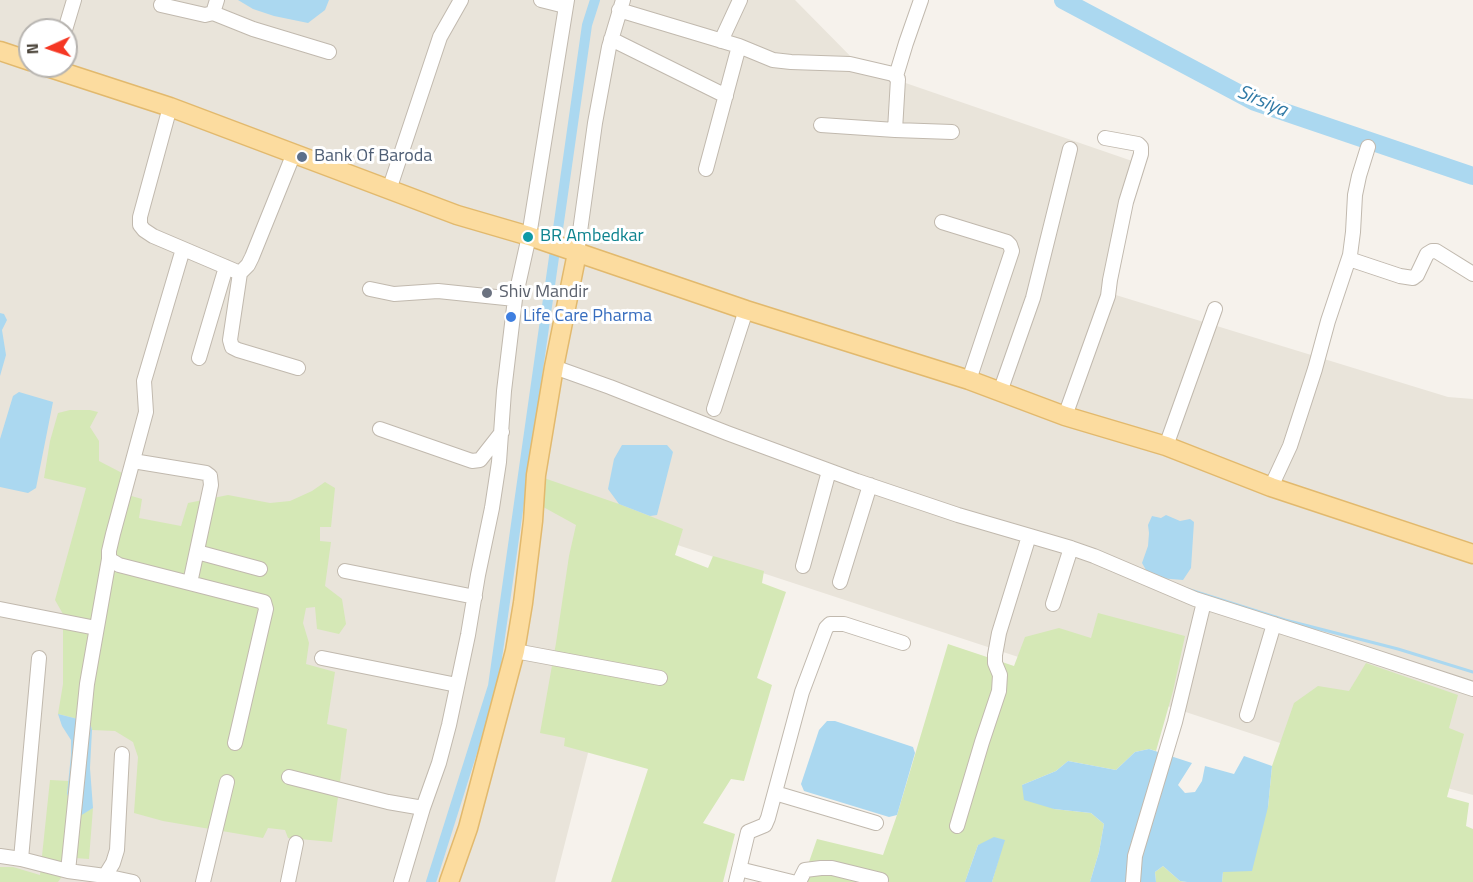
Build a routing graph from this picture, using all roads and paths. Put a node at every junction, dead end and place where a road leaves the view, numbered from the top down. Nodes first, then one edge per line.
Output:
1 (74, 0) edge
2 (542, 0) edge
3 (740, 0) edge
4 (921, 0) edge
5 (454, 2) edge
6 (566, 3) edge
7 (161, 5) dead end
8 (621, 5) edge
9 (215, 7) edge
10 (69, 18) edge
11 (611, 39) junction
12 (721, 41) junction
13 (739, 46) junction
14 (0, 51) edge
15 (329, 52) dead end
16 (18, 57) edge
17 (78, 76) edge
18 (896, 76) junction
19 (726, 96) junction
20 (170, 107) junction
21 (821, 125) dead end
22 (895, 130) junction
23 (952, 132) dead end
24 (1105, 138) dead end
25 (1368, 147) dead end
26 (1070, 149) dead end
27 (294, 153) junction
28 (706, 169) dead end
29 (389, 190) junction
30 (942, 222) dead end
31 (536, 238) junction
32 (183, 249) junction
33 (572, 251) junction
34 (1349, 259) junction
35 (226, 267) junction
36 (240, 273) junction
37 (1473, 274) edge
38 (370, 289) dead end
39 (515, 299) junction
40 (1215, 309) dead end
41 (746, 310) junction
42 (199, 358) dead end
43 (554, 367) junction
44 (298, 368) dead end
45 (969, 380) junction
46 (1000, 392) junction
47 (714, 409) dead end
48 (1065, 416) junction
49 (380, 429) dead end
50 (502, 432) junction
51 (1166, 446) junction
52 (133, 461) junction
53 (830, 471) junction
54 (870, 485) junction
55 (1271, 487) junction
56 (1029, 536) junction
57 (1071, 548) junction
58 (197, 552) junction
59 (1473, 555) edge
60 (109, 559) junction
61 (803, 566) dead end
62 (260, 569) dead end
63 (345, 571) dead end
64 (840, 582) dead end
65 (190, 583) junction
66 (475, 597) junction
67 (1204, 602) junction
68 (1053, 604) dead end
69 (0, 609) edge
70 (1275, 624) junction
71 (96, 628) junction
72 (903, 643) dead end
73 (515, 651) junction
74 (39, 658) dead end
75 (322, 658) dead end
76 (660, 678) dead end
77 (457, 685) junction
78 (1473, 689) edge
79 (1248, 715) dead end
80 (235, 743) dead end
81 (122, 754) dead end
82 (289, 777) dead end
83 (227, 783) dead end
84 (775, 793) junction
85 (423, 808) junction
86 (876, 823) dead end
87 (957, 826) dead end
88 (296, 843) dead end
89 (0, 856) edge
90 (21, 859) junction
91 (68, 872) junction
92 (738, 876) edge
93 (104, 879) edge
94 (881, 880) dead end
95 (133, 882) edge
96 (203, 882) edge
97 (288, 882) edge
98 (400, 882) edge
99 (449, 882) edge
100 (792, 882) edge
101 (797, 882) edge
102 (1133, 882) edge

1 - 10 street
2 - 6 street
3 - 12 street
4 - 18 street
5 - 29 street
6 - 31 street
7 - 9 street
8 - 11 street
8 - 12 street
9 - 15 street
11 - 19 street
11 - 33 street
12 - 13 street
13 - 18 street
13 - 19 street
14 - 16 main road
17 - 20 main road
18 - 22 street
19 - 28 street
20 - 27 main road
20 - 32 street
21 - 22 street
22 - 23 street
24 - 48 street
25 - 34 street
26 - 46 street
27 - 29 main road
27 - 36 street
29 - 31 main road
30 - 45 street
31 - 33 main road
31 - 39 street
32 - 35 street
32 - 52 street
33 - 41 main road
33 - 43 main road
34 - 37 street
34 - 55 street
35 - 36 street
35 - 42 street
36 - 44 street
38 - 39 street
39 - 50 street
40 - 51 street
41 - 45 main road
41 - 47 street
43 - 53 street
43 - 73 main road
45 - 46 main road
46 - 48 main road
48 - 51 main road
49 - 50 street
50 - 66 street
51 - 55 main road
52 - 58 street
52 - 60 street
53 - 54 street
53 - 61 street
54 - 56 street
54 - 64 street
55 - 59 main road
56 - 57 street
56 - 87 street
57 - 67 street
57 - 68 street
58 - 62 street
58 - 65 street
60 - 65 street
60 - 71 street
63 - 66 street
65 - 80 street
66 - 77 street
67 - 70 street
67 - 102 street
69 - 71 street
70 - 78 street
70 - 79 street
71 - 91 street
72 - 84 street
73 - 76 street
73 - 99 main road
74 - 90 street
75 - 77 street
77 - 85 street
81 - 93 street
82 - 85 street
83 - 96 street
84 - 86 street
84 - 92 street
85 - 98 street
88 - 97 street
89 - 90 street
90 - 91 street
91 - 93 street
92 - 100 street
93 - 95 street
94 - 101 street

